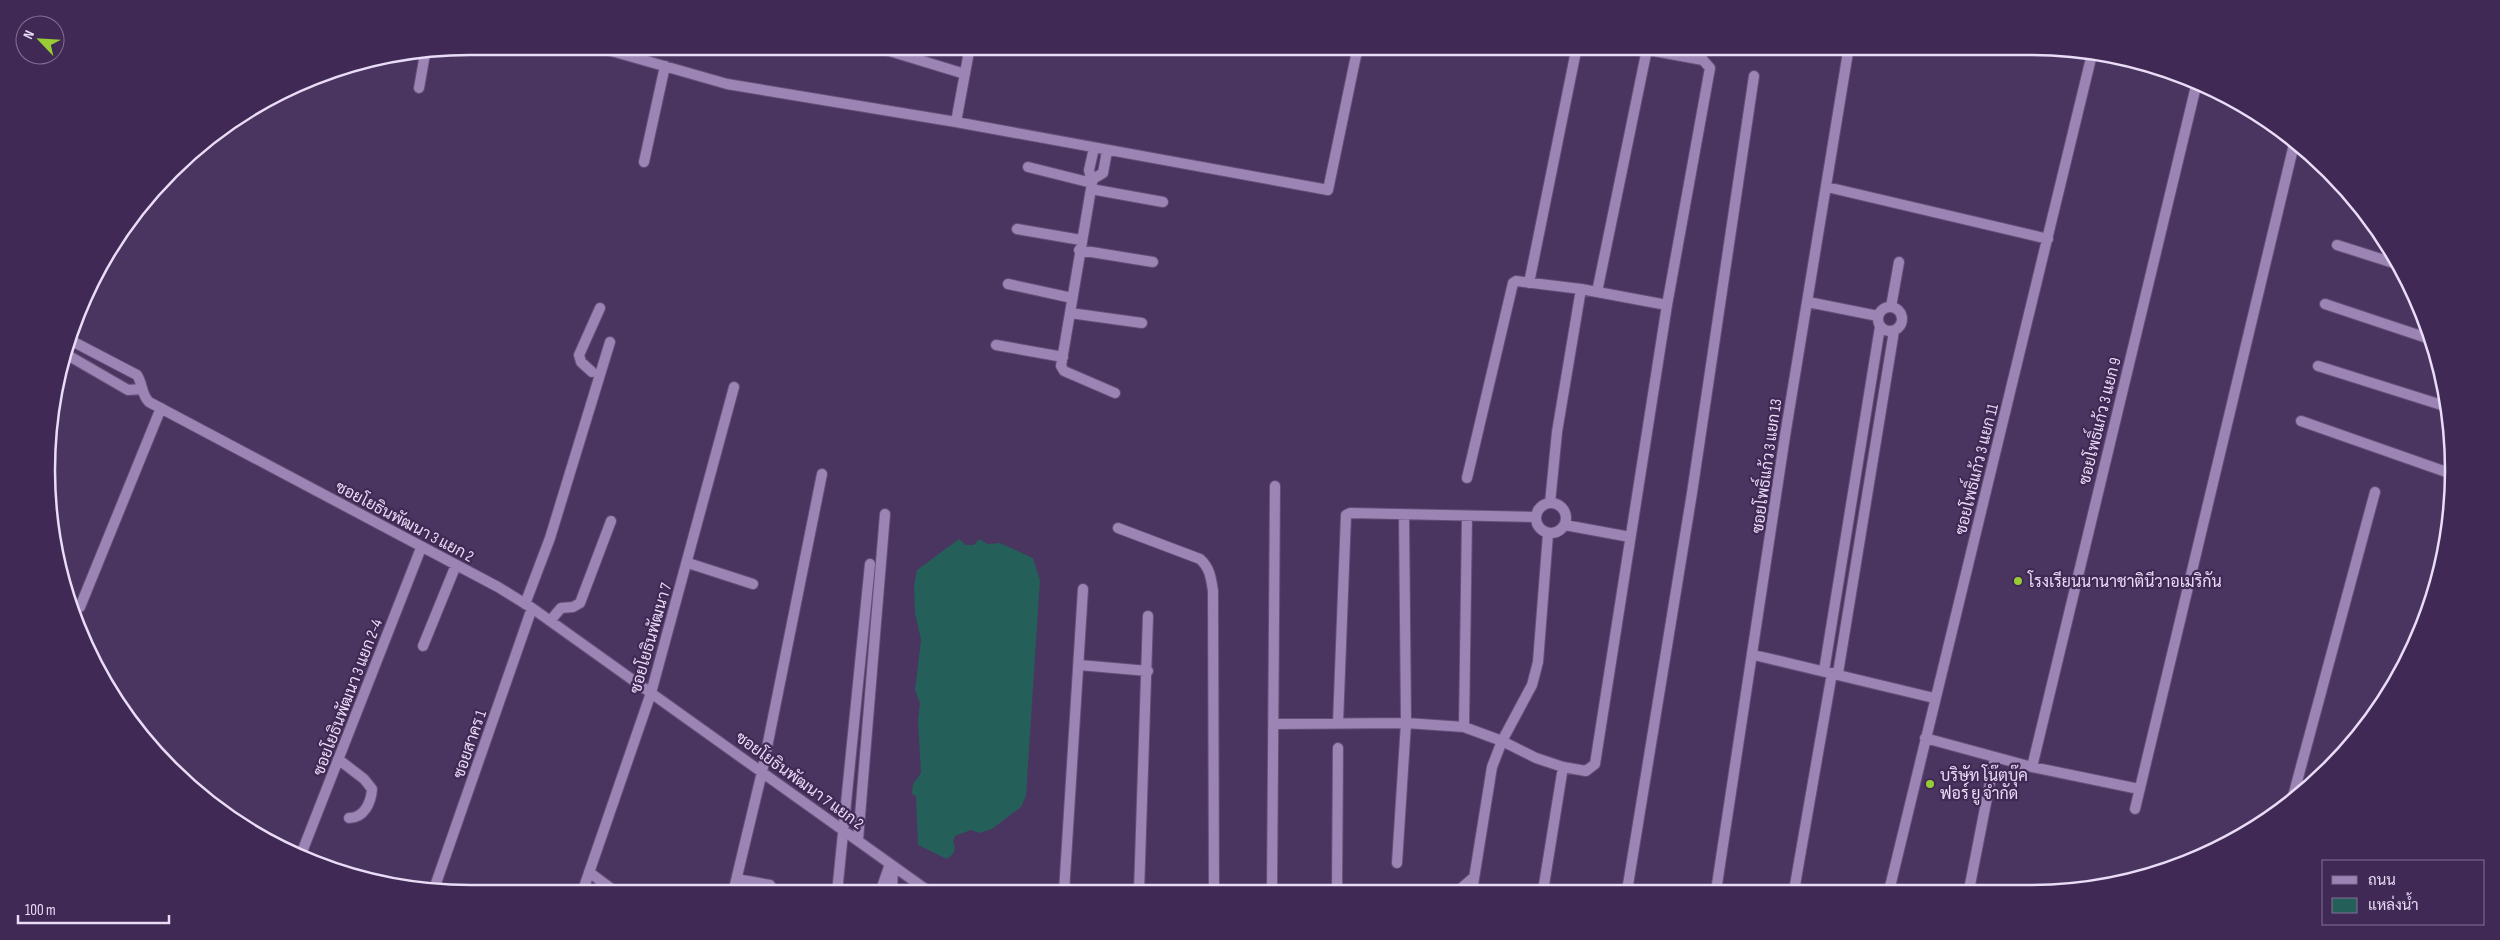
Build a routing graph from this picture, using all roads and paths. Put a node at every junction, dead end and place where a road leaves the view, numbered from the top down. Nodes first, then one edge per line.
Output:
1 (626, 55) edge
2 (903, 55) edge
3 (968, 55) edge
4 (1356, 55) edge
5 (1575, 55) edge
6 (1646, 55) edge
7 (1678, 55) edge
8 (1848, 55) edge
9 (424, 58) edge
10 (2091, 60) edge
11 (665, 66) junction
12 (965, 74) junction
13 (1754, 76) dead end
14 (419, 88) dead end
15 (2195, 90) edge
16 (956, 122) junction
17 (1094, 148) junction
18 (2293, 149) edge
19 (1107, 151) junction
20 (644, 162) dead end
21 (1028, 167) dead end
22 (1092, 184) junction
23 (1826, 187) junction
24 (1163, 202) dead end
25 (1017, 228) dead end
26 (2048, 239) junction
27 (1080, 245) junction
28 (2337, 245) dead end
29 (2388, 261) edge
30 (1153, 262) dead end
31 (1899, 262) dead end
32 (1529, 283) junction
33 (1008, 284) dead end
34 (1581, 289) junction
35 (1596, 292) junction
36 (1072, 298) junction
37 (1808, 302) junction
38 (1667, 304) junction
39 (2325, 304) dead end
40 (1891, 307) junction
41 (600, 308) dead end
42 (1070, 313) junction
43 (1878, 316) junction
44 (1142, 323) dead end
45 (1880, 327) junction
46 (1894, 331) junction
47 (2423, 337) edge
48 (610, 342) dead end
49 (75, 343) edge
50 (996, 345) dead end
51 (1063, 357) junction
52 (71, 358) edge
53 (2318, 366) dead end
54 (592, 372) dead end
55 (734, 387) dead end
56 (141, 388) junction
57 (1115, 393) dead end
58 (2439, 404) edge
59 (161, 408) junction
60 (2301, 421) dead end
61 (1863, 433) junction
62 (1877, 435) junction
63 (2445, 472) edge
64 (822, 474) dead end
65 (1468, 478) dead end
66 (1275, 486) dead end
67 (2375, 492) dead end
68 (1550, 503) junction
69 (885, 514) dead end
70 (1404, 515) junction
71 (1467, 516) junction
72 (1535, 517) junction
73 (611, 521) dead end
74 (1564, 525) junction
75 (1118, 528) dead end
76 (1548, 534) junction
77 (1630, 537) junction
78 (421, 548) junction
79 (688, 563) junction
80 (870, 564) dead end
81 (456, 565) junction
82 (753, 584) dead end
83 (1083, 589) dead end
84 (1835, 605) junction
85 (529, 606) junction
86 (80, 607) dead end
87 (1848, 607) junction
88 (1148, 616) dead end
89 (550, 621) junction
90 (424, 646) dead end
91 (1754, 655) junction
92 (1827, 655) junction
93 (1840, 657) junction
94 (1079, 665) junction
95 (1148, 671) junction
96 (1831, 672) junction
97 (651, 693) junction
98 (1934, 698) junction
99 (1338, 723) junction
100 (1406, 723) junction
101 (1275, 724) junction
102 (1464, 727) junction
103 (1925, 738) junction
104 (1502, 741) junction
105 (1338, 748) dead end
106 (1995, 757) junction
107 (338, 759) junction
108 (1562, 767) junction
109 (2032, 767) junction
110 (762, 772) junction
111 (2139, 789) junction
112 (2295, 789) edge
113 (2135, 809) dead end
114 (349, 818) dead end
115 (845, 831) junction
116 (858, 840) junction
117 (303, 849) edge
118 (1397, 863) dead end
119 (892, 865) junction
120 (589, 872) junction
121 (1474, 877) junction
122 (737, 879) junction
123 (436, 883) edge
124 (585, 885) edge
125 (606, 885) edge
126 (735, 885) edge
127 (770, 885) dead end
128 (838, 885) edge
129 (883, 885) edge
130 (892, 885) edge
131 (920, 885) edge
132 (1064, 885) edge
133 (1139, 885) edge
134 (1214, 885) edge
135 (1272, 885) edge
136 (1336, 885) edge
137 (1465, 885) edge
138 (1473, 885) edge
139 (1544, 885) edge
140 (1628, 885) edge
141 (1717, 885) edge
142 (1795, 885) edge
143 (1890, 885) edge
144 (1970, 885) edge

1 - 11 street
2 - 12 street
3 - 12 street
4 - 19 street
5 - 32 street
6 - 35 street
7 - 38 street
8 - 23 street, ซอยโพธิ์แก้ว 3 แยก 13
9 - 14 street
10 - 26 street, ซอยโพธิ์แก้ว 3 แยก 11
11 - 16 street
11 - 20 street
12 - 16 street
13 - 140 street
15 - 109 street, ซอยโพธิ์แก้ว 3 แยก 9
16 - 17 street
17 - 19 street
17 - 22 street
18 - 111 street
19 - 22 street
21 - 22 street
22 - 24 street
22 - 27 street
23 - 26 street
23 - 37 street, ซอยโพธิ์แก้ว 3 แยก 13
25 - 27 street
26 - 98 street, ซอยโพธิ์แก้ว 3 แยก 11
27 - 30 street
27 - 36 street
28 - 29 street
31 - 40 street
32 - 34 street
32 - 65 street
33 - 36 street
34 - 35 street
34 - 68 street
35 - 38 street
36 - 42 street
37 - 43 street
37 - 91 street, ซอยโพธิ์แก้ว 3 แยก 13
38 - 77 street
39 - 47 street
40 - 43 street
40 - 46 street
41 - 54 street
42 - 44 street
42 - 51 street
43 - 45 street
45 - 46 street
45 - 61 street
46 - 62 street
48 - 85 street, ซอยสาคร 1
49 - 56 street, ซอยโยธินพัฒนา 3 แยก 2
50 - 51 street
51 - 57 street
52 - 56 street
53 - 58 street
55 - 79 street, ซอยโยธินพัฒนา 7
56 - 59 street, ซอยโยธินพัฒนา 3 แยก 2
59 - 78 street, ซอยโยธินพัฒนา 3 แยก 2
59 - 86 street
60 - 63 street
61 - 62 street
61 - 84 street
62 - 87 street
64 - 110 street
66 - 101 street
67 - 112 street
68 - 72 street
68 - 74 street
69 - 116 street
70 - 71 street
70 - 99 street
70 - 100 street
71 - 72 street
71 - 102 street
72 - 76 street
73 - 89 street
74 - 76 street
74 - 77 street
75 - 134 street
76 - 104 street
77 - 108 street
78 - 81 street, ซอยโยธินพัฒนา 3 แยก 2
78 - 107 street, ซอยโยธินพัฒนา 3 แยก 2-4
79 - 82 street
79 - 97 street, ซอยโยธินพัฒนา 7
80 - 115 street
81 - 85 street, ซอยโยธินพัฒนา 3 แยก 2
81 - 90 street
83 - 94 street
84 - 87 street
84 - 92 street
85 - 89 street, ซอยโยธินพัฒนา 3 แยก 2
85 - 123 street, ซอยสาคร 1
87 - 93 street
88 - 95 street
89 - 97 street, ซอยโยธินพัฒนา 3 แยก 2
91 - 96 street
91 - 141 street, ซอยโพธิ์แก้ว 3 แยก 13
92 - 93 street
92 - 96 street
93 - 96 street
94 - 95 street
94 - 132 street
95 - 133 street
96 - 98 street
96 - 142 street
97 - 110 street, ซอยโยธินพัฒนา 7 แยก 2
97 - 120 street, ซอยโยธินพัฒนา 7
98 - 103 street, ซอยโพธิ์แก้ว 3 แยก 11
99 - 100 street
99 - 101 street
100 - 102 street
100 - 118 street
101 - 135 street
102 - 104 street
103 - 106 street
103 - 143 street, ซอยโพธิ์แก้ว 3 แยก 11
104 - 108 street
104 - 121 street
105 - 136 street
106 - 109 street
106 - 144 street
107 - 114 street
107 - 117 street, ซอยโยธินพัฒนา 3 แยก 2-4
108 - 139 street
109 - 111 street
110 - 115 street, ซอยโยธินพัฒนา 7 แยก 2
110 - 122 street
111 - 113 street
115 - 116 street, ซอยโยธินพัฒนา 7 แยก 2
115 - 128 street
116 - 119 street, ซอยโยธินพัฒนา 7 แยก 2
119 - 129 street
119 - 130 street
119 - 131 street, ซอยโยธินพัฒนา 7 แยก 2
120 - 124 street, ซอยโยธินพัฒนา 7
120 - 125 street
121 - 137 street
121 - 138 street
122 - 126 street
122 - 127 street

